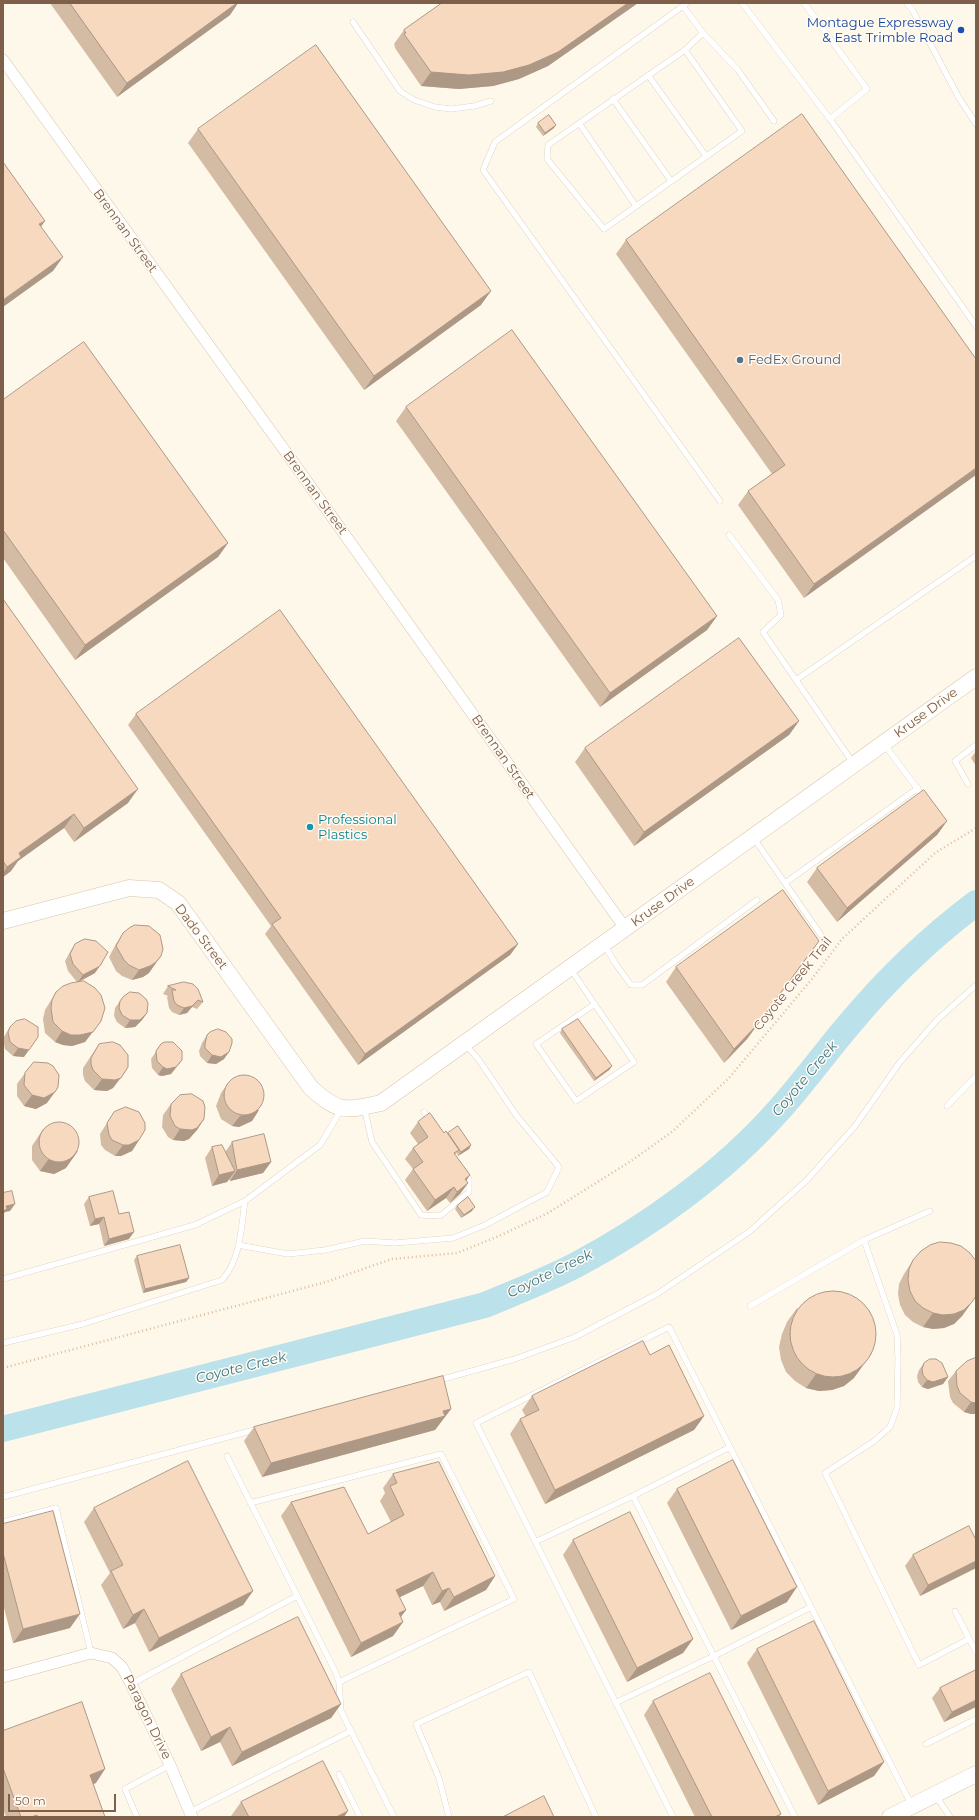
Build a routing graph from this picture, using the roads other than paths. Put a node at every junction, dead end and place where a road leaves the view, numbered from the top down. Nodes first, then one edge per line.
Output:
1 (742, 3) edge
2 (804, 3) edge
3 (907, 3) edge
4 (685, 5) edge
5 (353, 22) dead end
6 (703, 33) junction
7 (685, 50) junction
8 (3, 60) edge
9 (648, 75) junction
10 (613, 99) junction
11 (490, 101) dead end
12 (830, 119) junction
13 (774, 121) dead end
14 (579, 123) junction
15 (976, 124) edge
16 (706, 156) junction
17 (671, 181) junction
18 (636, 206) junction
19 (976, 326) edge
20 (720, 501) dead end
21 (729, 536) dead end
22 (976, 556) edge
23 (976, 678) edge
24 (796, 680) junction
25 (884, 744) junction
26 (976, 745) edge
27 (854, 765) junction
28 (968, 784) dead end
29 (918, 788) junction
30 (921, 794) edge
31 (753, 837) junction
32 (785, 883) junction
33 (757, 900) dead end
34 (3, 921) edge
35 (625, 928) junction
36 (821, 935) dead end
37 (604, 944) junction
38 (570, 968) junction
39 (976, 985) edge
40 (595, 1004) junction
41 (465, 1043) junction
42 (976, 1076) edge
43 (947, 1106) dead end
44 (364, 1107) junction
45 (343, 1108) junction
46 (424, 1112) dead end
47 (432, 1124) edge
48 (461, 1167) edge
49 (245, 1201) junction
50 (930, 1211) dead end
51 (864, 1240) junction
52 (238, 1245) junction
53 (3, 1279) edge
54 (750, 1306) dead end
55 (3, 1343) edge
56 (431, 1382) edge
57 (263, 1427) edge
58 (730, 1447) junction
59 (227, 1456) dead end
60 (632, 1496) junction
61 (3, 1497) edge
62 (250, 1503) junction
63 (3, 1522) edge
64 (535, 1542) junction
65 (297, 1596) junction
66 (811, 1607) junction
67 (955, 1611) dead end
68 (969, 1639) junction
69 (976, 1652) edge
70 (91, 1653) junction
71 (714, 1656) junction
72 (3, 1677) edge
73 (339, 1682) junction
74 (131, 1684) junction
75 (615, 1703) junction
76 (976, 1719) edge
77 (351, 1731) junction
78 (926, 1744) dead end
79 (170, 1765) junction
80 (338, 1774) dead end
81 (976, 1774) edge
82 (935, 1794) junction
83 (912, 1806) junction
84 (191, 1815) edge
85 (137, 1817) edge
86 (360, 1817) edge
87 (394, 1817) edge
88 (449, 1817) edge
89 (596, 1817) edge
90 (673, 1817) edge
91 (795, 1817) edge
92 (890, 1817) edge
93 (950, 1817) edge

1 - 12 lane
2 - 12 lane
3 - 15 lane
4 - 6 lane
4 - 20 lane
5 - 11 lane
6 - 7 lane
6 - 13 lane
7 - 9 lane
7 - 16 lane
8 - 35 street, Brennan Street
9 - 10 lane
9 - 16 lane
10 - 14 lane
10 - 17 lane
12 - 19 lane
14 - 18 lane
14 - 18 lane
16 - 17 lane
17 - 18 lane
21 - 24 lane
22 - 24 lane
23 - 25 street, Kruse Drive
24 - 27 lane
25 - 27 street, Kruse Drive
25 - 29 lane
26 - 28 lane
27 - 31 street, Kruse Drive
29 - 30 lane
29 - 32 lane
31 - 32 lane
31 - 35 street, Kruse Drive
32 - 36 lane
33 - 37 lane
34 - 45 street, Dado Street
35 - 37 street, Kruse Drive
37 - 38 street, Kruse Drive
38 - 40 lane
38 - 41 street, Kruse Drive
39 - 56 lane
40 - 40 lane
41 - 44 street, Kruse Drive
41 - 52 lane
42 - 43 lane
44 - 45 street, Kruse Drive
44 - 48 lane
45 - 49 lane
46 - 47 lane
49 - 52 lane
49 - 53 lane
50 - 51 lane
51 - 54 lane
51 - 68 lane
52 - 55 lane
57 - 61 lane
58 - 60 lane
58 - 64 lane
58 - 66 lane
59 - 62 lane
60 - 64 lane
60 - 71 lane
62 - 65 lane
62 - 73 lane
63 - 70 lane
64 - 75 lane
65 - 73 lane
65 - 74 lane
66 - 71 lane
66 - 83 lane
67 - 68 lane
68 - 69 lane
70 - 72 street, Paragon Drive
70 - 74 street, Paragon Drive
71 - 75 lane
71 - 91 lane
73 - 77 lane
74 - 79 street, Paragon Drive
75 - 90 lane
76 - 78 lane
77 - 84 lane
77 - 87 lane
79 - 84 street, Paragon Drive
79 - 85 lane
80 - 86 lane
81 - 82 street
82 - 83 street
82 - 93 lane
83 - 92 street
88 - 89 lane

